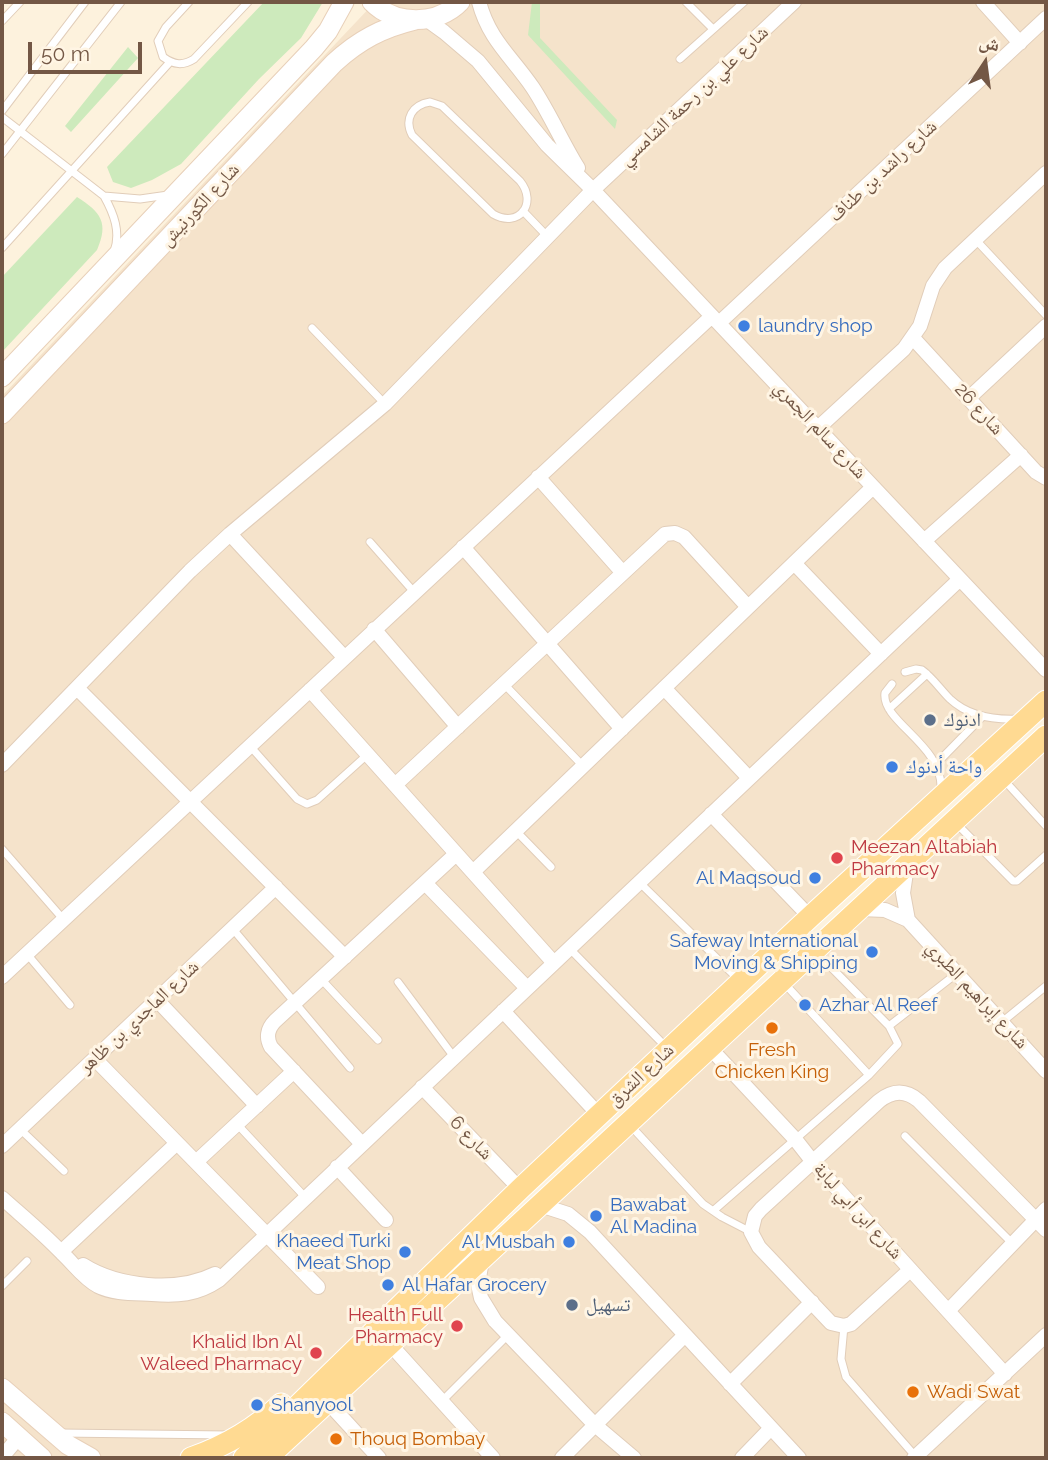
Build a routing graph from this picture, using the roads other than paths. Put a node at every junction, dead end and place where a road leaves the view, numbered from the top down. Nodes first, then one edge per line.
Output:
1 (20, 2) edge
2 (85, 2) edge
3 (121, 2) edge
4 (189, 2) edge
5 (248, 2) edge
6 (344, 2) edge
7 (372, 2) edge
8 (460, 2) edge
9 (479, 2) edge
10 (686, 2) edge
11 (744, 2) edge
12 (794, 2) edge
13 (983, 2) edge
14 (1046, 18) edge
15 (420, 20) junction
16 (2, 21) edge
17 (713, 29) junction
18 (1020, 43) junction
19 (680, 59) dead end
20 (170, 62) junction
21 (2, 111) edge
22 (2, 117) edge
23 (19, 131) junction
24 (2, 154) edge
25 (71, 171) junction
26 (1046, 173) edge
27 (593, 190) junction
28 (175, 194) junction
29 (104, 196) junction
30 (523, 211) junction
31 (547, 236) junction
32 (975, 239) junction
33 (2, 248) edge
34 (110, 263) junction
35 (116, 293) junction
36 (1046, 315) edge
37 (715, 319) junction
38 (1046, 326) edge
39 (312, 328) dead end
40 (913, 338) junction
41 (2, 378) edge
42 (970, 397) junction
43 (384, 404) junction
44 (2, 414) edge
45 (818, 428) junction
46 (1021, 455) junction
47 (538, 477) junction
48 (1046, 478) edge
49 (873, 487) junction
50 (230, 534) junction
51 (925, 541) junction
52 (370, 542) dead end
53 (463, 547) junction
54 (794, 563) junction
55 (623, 573) junction
56 (960, 579) junction
57 (414, 592) junction
58 (748, 607) junction
59 (374, 629) junction
60 (547, 643) junction
61 (881, 654) junction
62 (344, 657) junction
63 (1046, 670) edge
64 (905, 672) dead end
65 (927, 674) junction
66 (504, 684) junction
67 (892, 684) dead end
68 (664, 688) junction
69 (78, 689) junction
70 (310, 690) junction
71 (1046, 701) edge
72 (889, 709) junction
73 (983, 716) junction
74 (1029, 717) junction
75 (458, 727) junction
76 (622, 729) junction
77 (1046, 736) edge
78 (250, 747) junction
79 (368, 755) junction
80 (936, 764) junction
81 (2, 765) edge
82 (583, 766) junction
83 (749, 778) junction
84 (1002, 778) junction
85 (395, 785) junction
86 (940, 797) junction
87 (191, 803) junction
88 (711, 814) junction
89 (955, 822) junction
90 (1046, 826) edge
91 (516, 831) junction
92 (2, 849) edge
93 (456, 853) junction
94 (1046, 855) edge
95 (907, 865) junction
96 (551, 867) dead end
97 (473, 872) junction
98 (639, 882) junction
99 (425, 883) junction
100 (276, 887) junction
101 (860, 909) junction
102 (810, 918) junction
103 (64, 920) junction
104 (908, 920) junction
105 (232, 928) junction
106 (569, 948) junction
107 (815, 951) junction
108 (27, 954) junction
109 (345, 957) junction
110 (554, 963) junction
111 (957, 973) junction
112 (2, 977) edge
113 (321, 979) junction
114 (782, 981) junction
115 (398, 982) dead end
116 (742, 983) junction
117 (1046, 986) edge
118 (527, 988) junction
119 (157, 1000) junction
120 (295, 1003) junction
121 (71, 1005) dead end
122 (503, 1011) junction
123 (1002, 1022) junction
124 (889, 1026) junction
125 (378, 1040) dead end
126 (710, 1048) junction
127 (668, 1049) junction
128 (454, 1057) junction
129 (95, 1059) junction
130 (350, 1068) dead end
131 (294, 1071) junction
132 (1046, 1071) edge
133 (869, 1075) junction
134 (422, 1087) junction
135 (257, 1105) junction
136 (599, 1115) junction
137 (628, 1123) junction
138 (237, 1124) junction
139 (20, 1129) junction
140 (905, 1136) dead end
141 (795, 1139) junction
142 (177, 1143) junction
143 (362, 1144) junction
144 (2, 1146) edge
145 (813, 1161) junction
146 (196, 1162) junction
147 (337, 1167) junction
148 (64, 1171) dead end
149 (520, 1189) junction
150 (305, 1197) junction
151 (4, 1204) edge
152 (540, 1205) junction
153 (713, 1211) junction
154 (1043, 1219) edge
155 (386, 1220) dead end
156 (751, 1232) junction
157 (266, 1234) junction
158 (1013, 1244) junction
159 (61, 1252) junction
160 (483, 1258) junction
161 (448, 1259) junction
162 (26, 1261) dead end
163 (910, 1270) junction
164 (465, 1275) junction
165 (2, 1286) edge
166 (318, 1287) dead end
167 (812, 1302) junction
168 (948, 1311) junction
169 (844, 1326) junction
170 (509, 1335) junction
171 (685, 1335) junction
172 (1046, 1335) edge
173 (398, 1353) junction
174 (1004, 1374) junction
175 (730, 1384) junction
176 (2, 1388) edge
177 (442, 1401) junction
178 (335, 1410) junction
179 (2, 1422) edge
180 (596, 1425) junction
181 (771, 1428) junction
182 (53, 1433) junction
183 (242, 1435) junction
184 (19, 1437) junction
185 (2, 1457) edge
186 (41, 1457) edge
187 (91, 1458) edge
188 (191, 1458) edge
189 (244, 1458) edge
190 (267, 1458) edge
191 (283, 1458) edge
192 (379, 1458) edge
193 (493, 1458) edge
194 (562, 1458) edge
195 (634, 1458) edge
196 (742, 1458) edge
197 (799, 1458) edge
198 (915, 1458) edge

1 - 16 lane
2 - 21 lane
3 - 23 lane
4 - 20 lane
5 - 20 lane
6 - 28 main road, شارع الكورنيش
7 - 15 main road
8 - 15 main road, شارع الكورنيش
9 - 27 street, شارع سالم الجمري
10 - 17 lane
11 - 17 lane
12 - 27 street, شارع علي بن رحمة الشامسي
13 - 18 street
14 - 18 street, شارع راشد بن طناف
15 - 27 street, شارع سالم الجمري
15 - 35 main road, شارع الكورنيش
17 - 19 lane
18 - 37 street, شارع راشد بن طناف
20 - 25 lane
22 - 23 lane
23 - 24 lane
23 - 25 lane
25 - 29 lane
25 - 33 lane
26 - 32 street
27 - 31 street, شارع علي بن رحمة الشامسي
27 - 37 street, شارع سالم الجمري
28 - 29 lane
28 - 34 main road, شارع الكورنيش
28 - 35 main road
29 - 34 lane
30 - 30 lane
30 - 31 lane
31 - 43 street, شارع علي بن رحمة الشامسي
32 - 36 lane
32 - 40 street
34 - 41 main road, شارع الكورنيش
35 - 44 main road, شارع الكورنيش
37 - 45 street, شارع سالم الجمري
37 - 47 street, شارع راشد بن طناف
38 - 42 street
39 - 43 lane
40 - 42 street, شارع 26
40 - 45 street
42 - 46 street, شارع 26
43 - 50 street, شارع علي بن رحمة الشامسي
45 - 49 street, شارع سالم الجمري
46 - 48 street, شارع 26
46 - 51 street
47 - 53 street, شارع راشد بن طناف
47 - 55 street
49 - 51 street, شارع سالم الجمري
49 - 54 street
50 - 62 street
50 - 69 street, شارع علي بن رحمة الشامسي
51 - 56 street, شارع سالم الجمري
52 - 57 lane
53 - 57 street, شارع راشد بن طناف
53 - 60 street
54 - 58 street
54 - 61 street
55 - 58 street
55 - 60 street
56 - 61 street
56 - 63 street, شارع سالم الجمري
57 - 59 street, شارع راشد بن طناف
58 - 68 street
59 - 62 street, شارع راشد بن طناف
59 - 75 street
60 - 66 street
60 - 76 street
61 - 83 street
62 - 70 street, شارع راشد بن طناف
64 - 65 lane
65 - 72 lane
65 - 73 lane
66 - 75 street
66 - 82 lane
67 - 72 lane
68 - 76 street
68 - 83 street
69 - 81 street, شارع علي بن رحمة الشامسي
69 - 87 street
70 - 78 street, شارع راشد بن طناف
70 - 79 street
71 - 74 main road, شارع الشرق
72 - 80 lane
73 - 74 lane
73 - 80 lane
74 - 86 main road, شارع الشرق
75 - 85 street
76 - 82 street
77 - 84 main road, شارع الشرق
78 - 79 lane
78 - 87 street, شارع راشد بن طناف
79 - 85 street
80 - 86 lane
82 - 91 street
83 - 88 street
84 - 89 main road, شارع الشرق
84 - 90 lane
85 - 93 street
86 - 102 main road, شارع الشرق
87 - 100 street
87 - 103 street, شارع راشد بن طناف
88 - 98 street
88 - 102 street
89 - 94 lane
89 - 95 main road, شارع الشرق
91 - 96 lane
91 - 97 street
92 - 103 lane
93 - 97 street
93 - 99 street
95 - 101 main road, شارع الشرق
95 - 104 street
97 - 110 street
98 - 106 street
98 - 116 lane
99 - 109 street
99 - 118 street
100 - 105 street, شارع الماجدي بن ظاهر
100 - 109 street
101 - 104 street, شارع إبراهيم الطبري
101 - 107 main road, شارع الشرق
102 - 116 main road, شارع الشرق
103 - 108 street, شارع راشد بن طناف
104 - 111 street, شارع إبراهيم الطبري
105 - 119 street, شارع الماجدي بن ظاهر
105 - 120 lane
106 - 110 street
106 - 127 lane
107 - 114 main road, شارع الشرق
107 - 124 lane
108 - 112 street, شارع راشد بن طناف
108 - 121 lane
109 - 113 street
110 - 118 street
111 - 123 street, شارع إبراهيم الطبري
111 - 124 lane
113 - 120 street
113 - 125 lane
114 - 126 main road, شارع الشرق
114 - 133 lane
115 - 128 lane
116 - 127 main road, شارع الشرق
117 - 123 lane
118 - 122 street
119 - 129 street, شارع الماجدي بن ظاهر
119 - 135 street
120 - 130 lane
120 - 131 street
122 - 128 street
122 - 136 street
123 - 132 street, شارع إبراهيم الطبري
124 - 133 lane
126 - 137 main road, شارع الشرق
126 - 141 street, شارع ابن أبي لبابة
127 - 136 main road, شارع الشرق
128 - 134 street
129 - 139 street, شارع الماجدي بن ظاهر
129 - 142 street
131 - 135 street
131 - 143 street
133 - 141 lane
134 - 143 street
134 - 149 street, شارع 6
135 - 138 street
136 - 149 main road, شارع الشرق
137 - 152 main road, شارع الشرق
137 - 153 lane
138 - 146 street
138 - 150 lane
139 - 144 street, شارع الماجدي بن ظاهر
139 - 148 lane
140 - 158 lane
141 - 145 street, شارع ابن أبي لبابة
141 - 153 lane
142 - 146 street
142 - 159 street
143 - 147 street
145 - 154 street
145 - 156 street
145 - 163 street, شارع ابن أبي لبابة
146 - 157 street
147 - 150 street
147 - 155 street
149 - 161 main road, شارع الشرق
150 - 157 street
151 - 159 street
152 - 160 main road, شارع الشرق
152 - 171 street
153 - 156 lane
154 - 158 street
156 - 167 street
157 - 159 street
157 - 166 street
158 - 168 street
160 - 164 main road, شارع الشرق
160 - 170 street
161 - 183 main road
161 - 189 main road, شارع الشرق
162 - 165 lane
163 - 168 street, شارع ابن أبي لبابة
163 - 169 street
164 - 173 main road
164 - 190 main road, شارع الشرق
167 - 169 street
167 - 175 street
168 - 174 street, شارع ابن أبي لبابة
169 - 198 lane
170 - 177 lane
170 - 180 street
171 - 175 street
171 - 180 street
172 - 174 street
173 - 177 street
173 - 178 main road
174 - 198 street
175 - 181 street
176 - 182 main road
177 - 193 street
178 - 191 main road
178 - 192 street
179 - 184 main road
180 - 194 street
180 - 195 street
181 - 196 street
181 - 197 street
182 - 183 lane
182 - 187 main road
183 - 188 main road
184 - 185 street
184 - 186 main road

